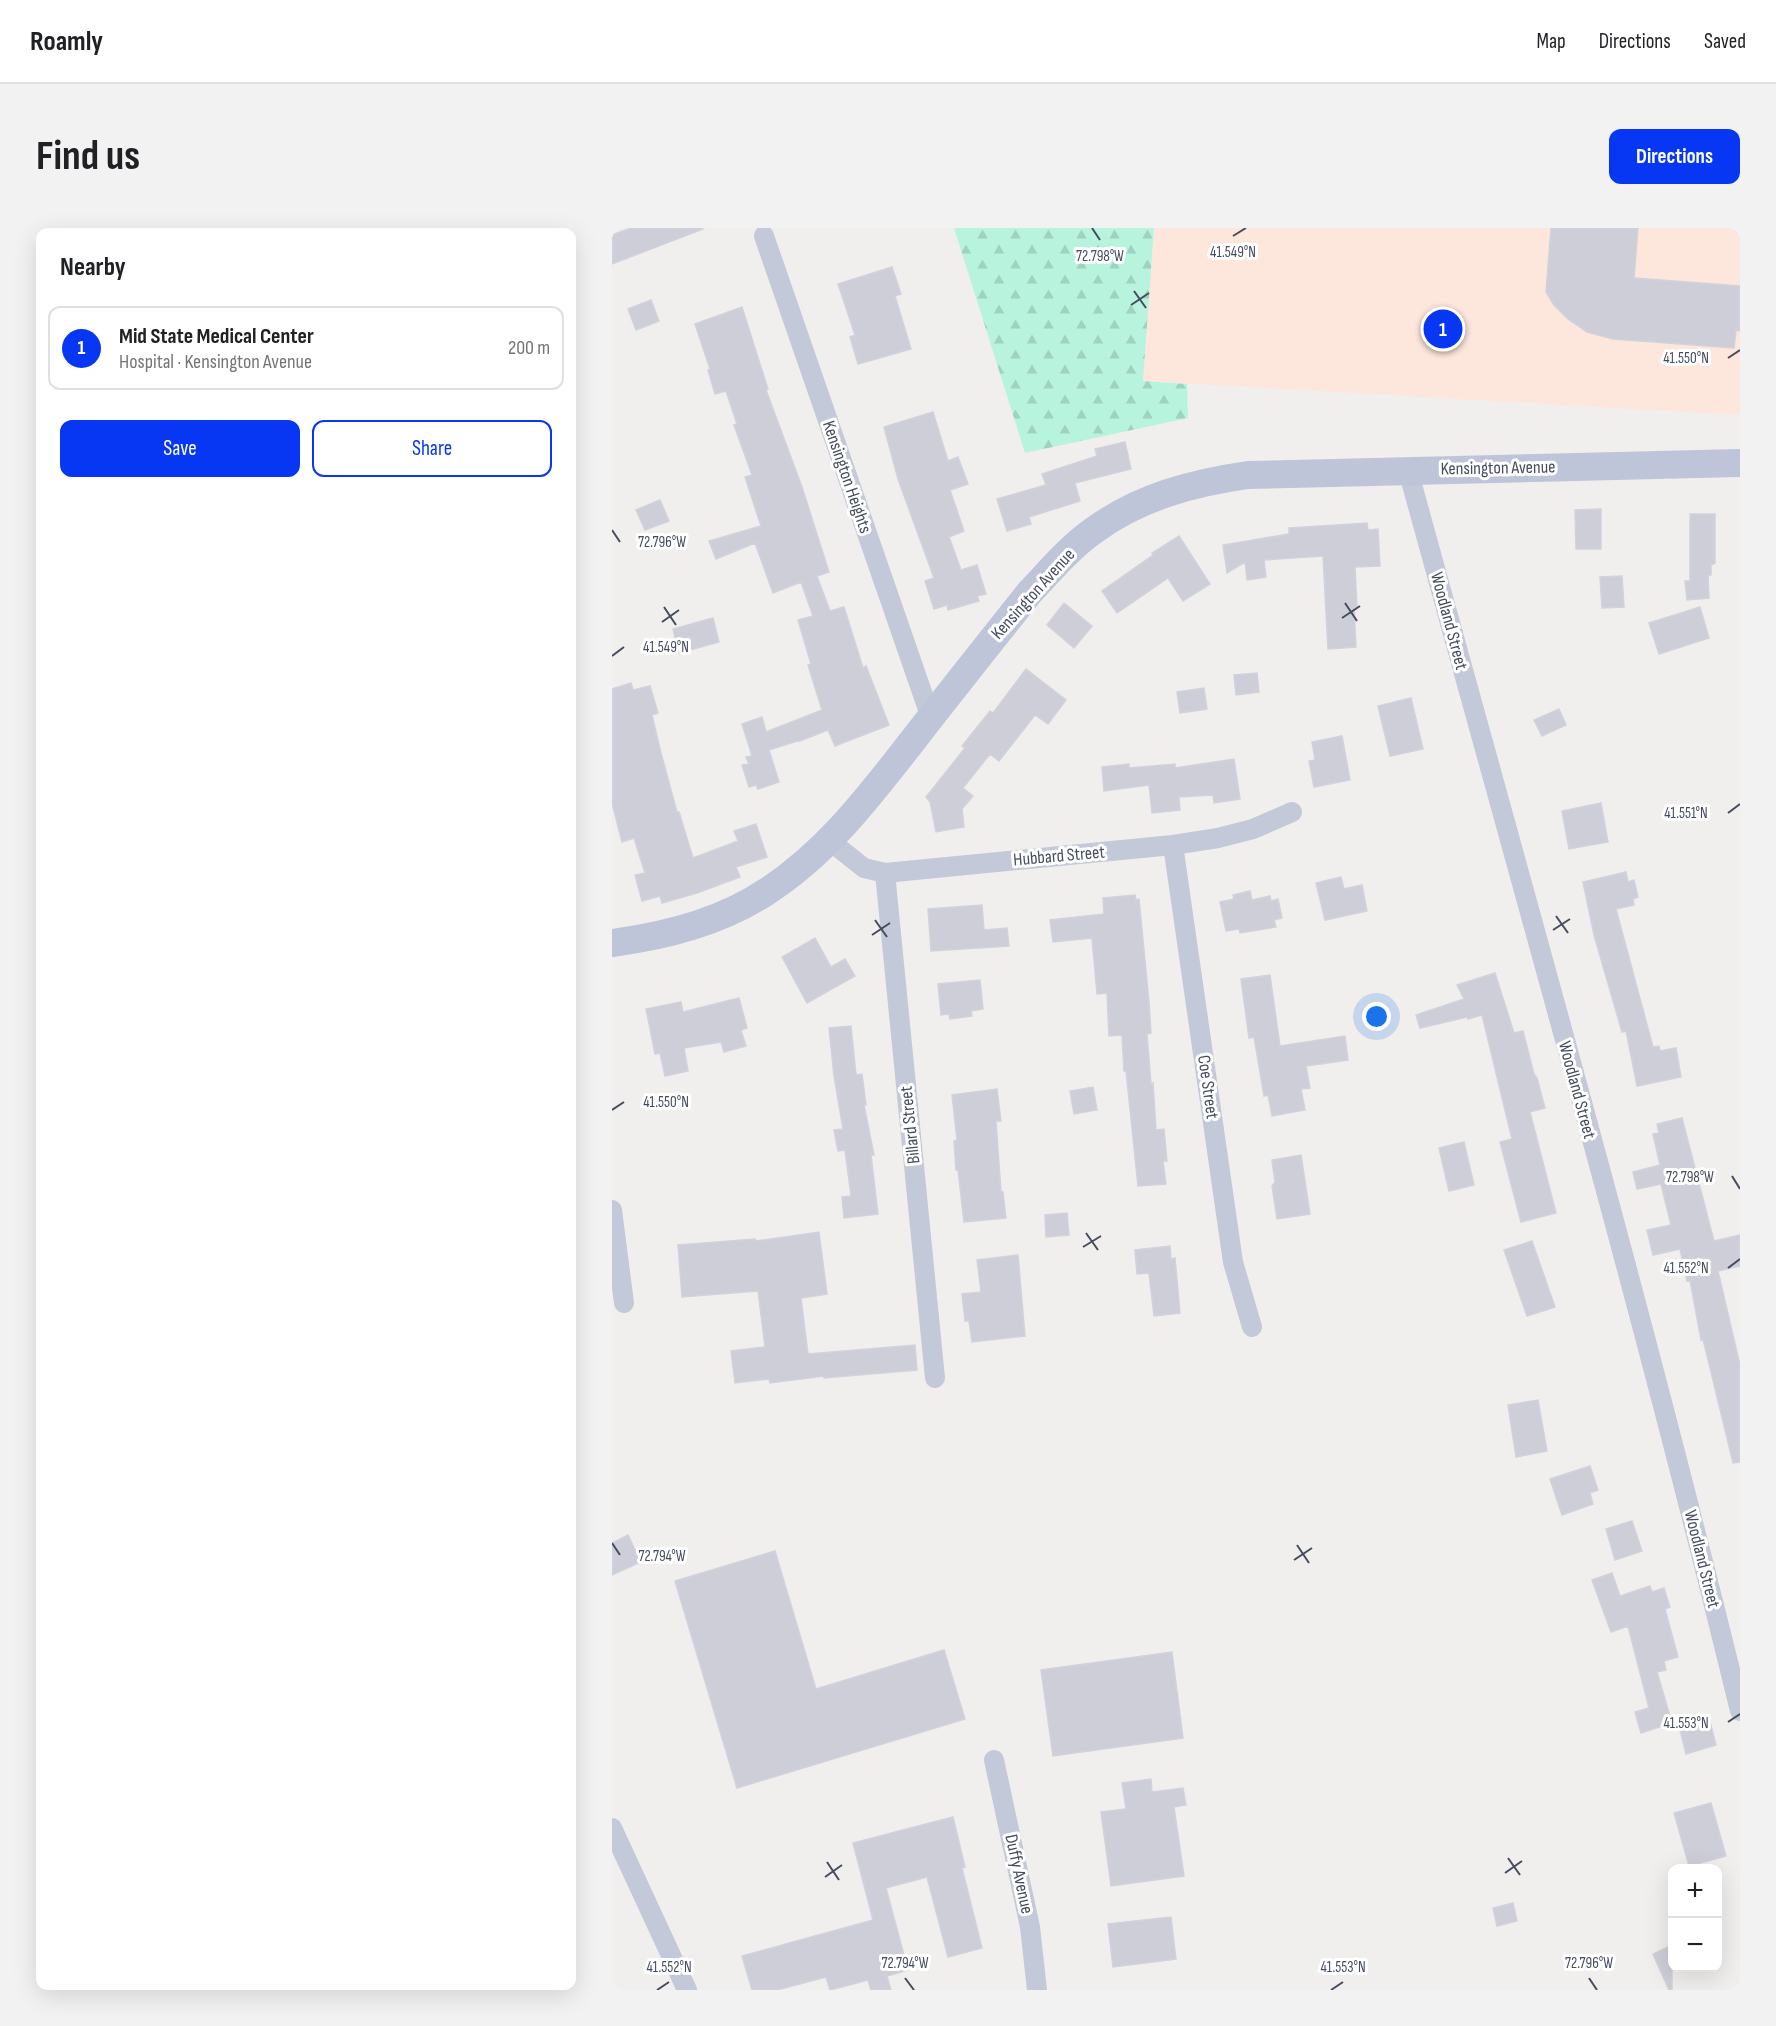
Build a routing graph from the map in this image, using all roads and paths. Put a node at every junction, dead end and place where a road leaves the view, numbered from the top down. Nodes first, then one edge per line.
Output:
1 (764, 236) dead end
2 (1740, 463) edge
3 (1408, 470) junction
4 (931, 718) junction
5 (1292, 812) dead end
6 (830, 841) junction
7 (1173, 845) junction
8 (885, 873) junction
9 (612, 943) edge
10 (612, 1210) edge
11 (624, 1303) dead end
12 (1252, 1327) dead end
13 (935, 1378) dead end
14 (1740, 1711) edge
15 (994, 1760) dead end
16 (612, 1828) edge
17 (687, 1990) edge
18 (1037, 1990) edge

1 - 4 street, Kensington Heights
2 - 3 main road, Kensington Avenue
3 - 4 main road, Kensington Avenue
3 - 14 street, Woodland Street
4 - 6 main road, Kensington Avenue
5 - 7 street, Hubbard Street
6 - 8 street, Hubbard Street
6 - 9 main road, Kensington Avenue
7 - 8 street, Hubbard Street
7 - 12 street, Coe Street
8 - 13 street, Billard Street
10 - 11 street
15 - 18 street, Duffy Avenue
16 - 17 street

